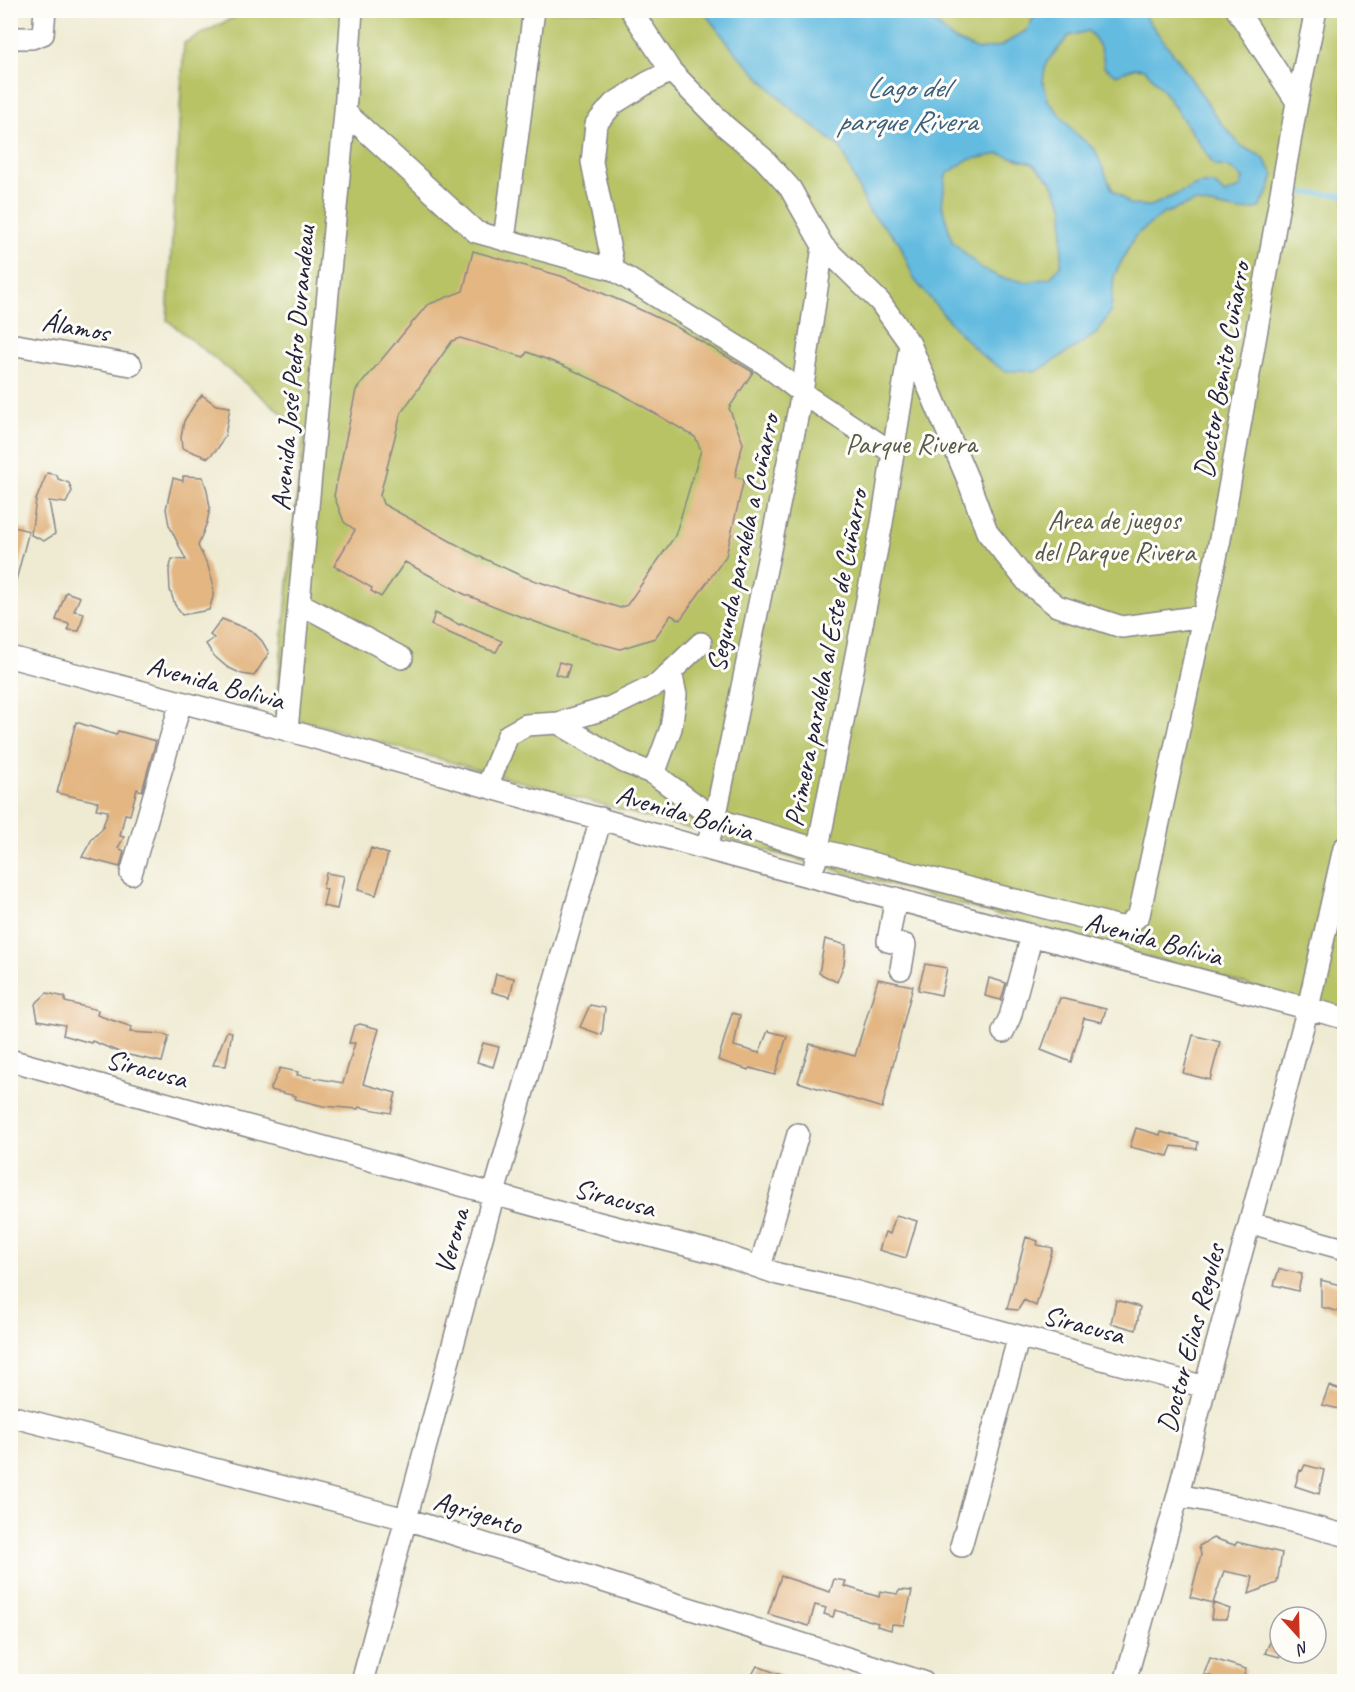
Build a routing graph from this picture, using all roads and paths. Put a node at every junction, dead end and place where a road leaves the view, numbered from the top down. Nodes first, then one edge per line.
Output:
1 (45, 10) edge
2 (352, 10) edge
3 (534, 10) edge
4 (631, 10) edge
5 (1237, 10) edge
6 (1316, 10) edge
7 (10, 38) edge
8 (671, 71) junction
9 (1297, 102) junction
10 (345, 112) junction
11 (504, 240) junction
12 (823, 246) junction
13 (614, 270) junction
14 (10, 344) edge
15 (910, 344) junction
16 (131, 364) dead end
17 (802, 393) junction
18 (893, 453) junction
19 (299, 603) junction
20 (1204, 616) junction
21 (701, 643) dead end
22 (10, 657) edge
23 (402, 658) dead end
24 (671, 672) junction
25 (181, 702) junction
26 (558, 723) junction
27 (287, 730) junction
28 (654, 774) junction
29 (487, 787) junction
30 (601, 818) junction
31 (715, 819) junction
32 (1344, 848) edge
33 (706, 849) junction
34 (817, 849) junction
35 (131, 873) dead end
36 (812, 876) junction
37 (896, 898) junction
38 (1032, 934) junction
39 (901, 969) dead end
40 (1308, 1008) junction
41 (1344, 1018) edge
42 (1003, 1032) dead end
43 (10, 1060) edge
44 (798, 1134) dead end
45 (494, 1193) junction
46 (1251, 1223) junction
47 (1344, 1249) edge
48 (760, 1268) junction
49 (1019, 1336) junction
50 (1205, 1387) junction
51 (10, 1416) edge
52 (1178, 1495) junction
53 (406, 1519) junction
54 (1344, 1535) edge
55 (961, 1546) dead end
56 (362, 1682) edge
57 (923, 1682) edge
58 (1125, 1682) edge

1 - 7 street
2 - 10 street, Avenida José Pedro Durandeau
3 - 11 street
4 - 8 street
5 - 9 street
6 - 9 street, Doctor Benito Cuñarro
8 - 12 street
8 - 13 street
9 - 20 street, Doctor Benito Cuñarro
10 - 11 street
10 - 19 street, Avenida José Pedro Durandeau
11 - 13 street
12 - 15 street
12 - 17 street, Segunda paralela a Cuñarro
13 - 17 street
14 - 16 street, Álamos
15 - 18 street, Primera paralela al Este de Cuñarro
15 - 20 street
17 - 18 street
17 - 31 street, Segunda paralela a Cuñarro
18 - 34 street, Primera paralela al Este de Cuñarro
19 - 23 street
19 - 27 street, Avenida José Pedro Durandeau
20 - 34 street, Doctor Benito Cuñarro
21 - 24 street
22 - 25 street, Avenida Bolivia
24 - 26 street
24 - 28 street
25 - 27 street, Avenida Bolivia
25 - 35 street
26 - 28 street
26 - 29 street
27 - 29 street, Avenida Bolivia
28 - 31 street
29 - 30 street, Avenida Bolivia
30 - 33 street, Avenida Bolivia
30 - 45 street, Verona
31 - 33 street, Segunda paralela a Cuñarro
31 - 34 street
32 - 40 street, Doctor Elias Regules
33 - 36 street, Avenida Bolivia
34 - 36 street, Primera paralela al Este de Cuñarro
36 - 37 street, Avenida Bolivia
37 - 38 street, Avenida Bolivia
37 - 39 street
38 - 40 street, Avenida Bolivia
38 - 42 street
40 - 41 street, Avenida Bolivia
40 - 46 street, Doctor Elias Regules
43 - 45 street, Siracusa
44 - 48 street
45 - 48 street, Siracusa
45 - 53 street, Verona
46 - 47 street
46 - 50 street, Doctor Elias Regules
48 - 49 street, Siracusa
49 - 50 street, Siracusa
49 - 55 street
50 - 52 street, Doctor Elias Regules
51 - 53 street, Agrigento
52 - 54 street
52 - 58 street, Doctor Elias Regules
53 - 56 street, Verona
53 - 57 street, Agrigento

